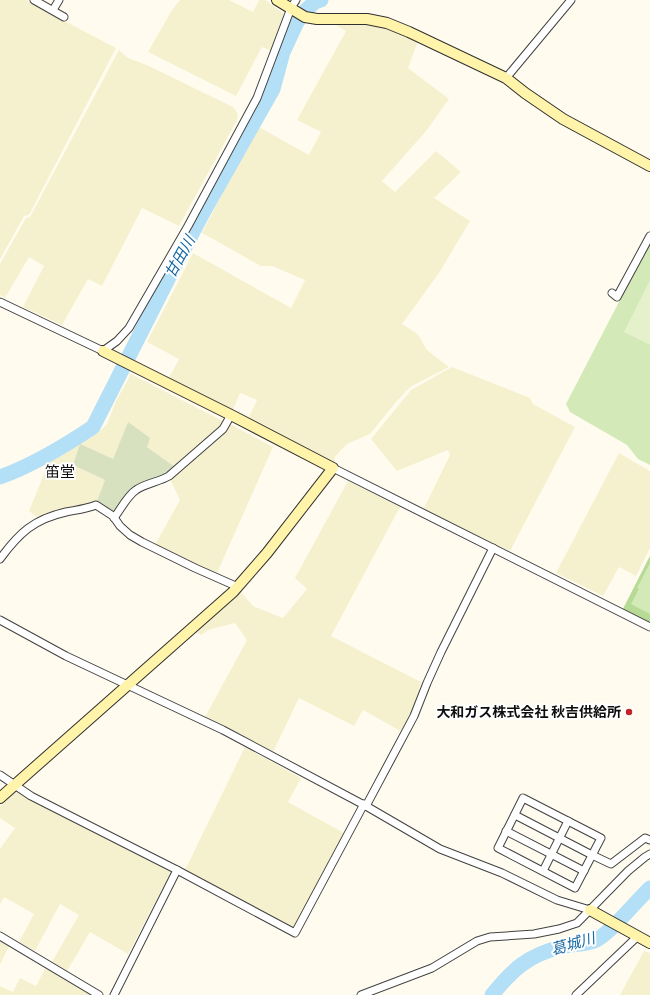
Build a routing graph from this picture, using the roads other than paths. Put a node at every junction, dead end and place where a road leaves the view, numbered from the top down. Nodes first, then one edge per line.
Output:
1 (34, 0) edge
2 (59, 0) edge
3 (277, 0) edge
4 (571, 0) edge
5 (294, 6) edge
6 (53, 10) junction
7 (64, 17) dead end
8 (506, 78) junction
9 (650, 166) edge
10 (650, 236) edge
11 (612, 293) dead end
12 (1, 304) edge
13 (103, 352) junction
14 (231, 415) junction
15 (333, 468) junction
16 (114, 518) junction
17 (493, 548) junction
18 (0, 559) edge
19 (238, 587) junction
20 (0, 620) edge
21 (650, 627) edge
22 (128, 685) junction
23 (0, 776) edge
24 (14, 786) junction
25 (0, 798) edge
26 (365, 805) junction
27 (515, 815) junction
28 (568, 821) junction
29 (506, 831) junction
30 (559, 838) junction
31 (650, 840) edge
32 (551, 854) junction
33 (650, 854) edge
34 (592, 855) junction
35 (177, 870) junction
36 (543, 871) junction
37 (584, 871) junction
38 (593, 912) junction
39 (636, 935) junction
40 (0, 936) edge
41 (650, 942) edge
42 (99, 995) edge
43 (114, 995) edge
44 (361, 995) edge
45 (576, 995) edge

1 - 6 street
2 - 6 street
3 - 5 street
4 - 8 street
5 - 8 street
5 - 13 street
6 - 7 street
8 - 9 street
10 - 11 street
12 - 13 street
13 - 14 street
14 - 15 street
14 - 16 street
15 - 17 street
15 - 19 street
16 - 18 street
16 - 19 street
17 - 21 street
17 - 26 street
19 - 22 street
20 - 22 street
22 - 24 street
22 - 26 street
23 - 24 street
24 - 25 street
24 - 35 street
26 - 35 street
26 - 38 street
27 - 28 street
27 - 29 street
27 - 30 street
28 - 30 street
28 - 34 street
29 - 32 street
29 - 36 street
30 - 32 street
30 - 34 street
31 - 34 street
32 - 36 street
32 - 37 street
33 - 38 street
34 - 37 street
35 - 43 street
36 - 37 street
38 - 39 street
38 - 44 street
39 - 41 street
39 - 45 street
40 - 42 street

